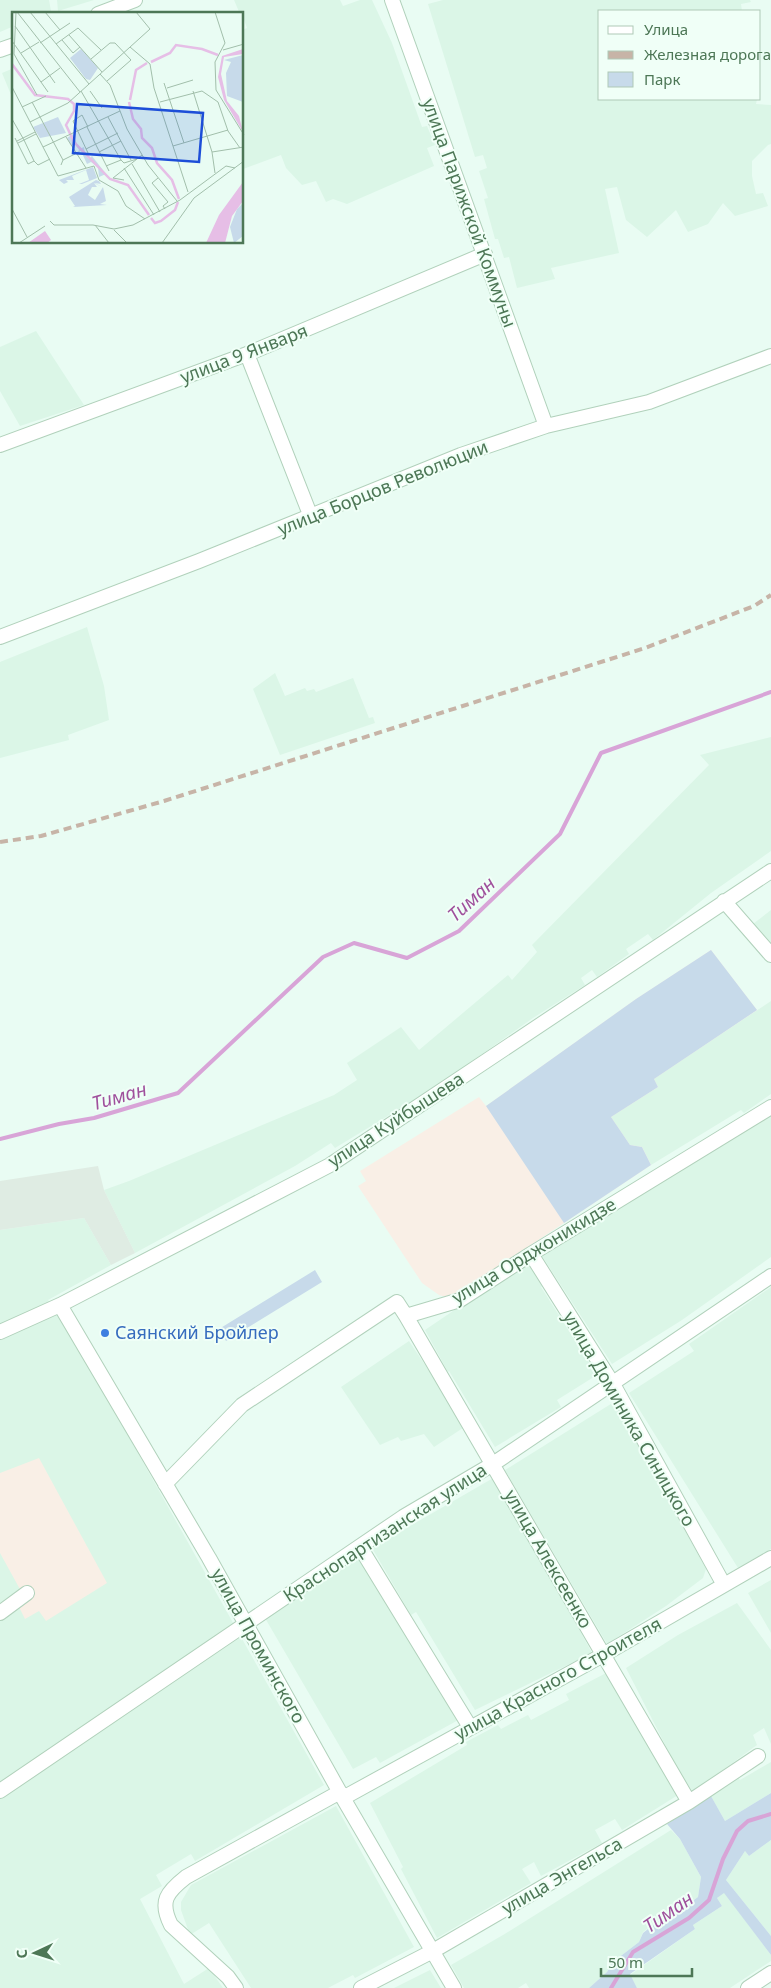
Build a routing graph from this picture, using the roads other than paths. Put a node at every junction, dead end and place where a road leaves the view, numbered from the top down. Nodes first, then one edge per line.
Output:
1 (135, 0) edge
2 (392, 0) edge
3 (103, 12) edge
4 (12, 46) edge
5 (0, 50) edge
6 (484, 254) junction
7 (248, 354) junction
8 (771, 356) edge
9 (546, 426) junction
10 (0, 445) edge
11 (311, 517) junction
12 (0, 637) edge
13 (771, 871) edge
14 (724, 901) junction
15 (771, 955) edge
16 (771, 1107) edge
17 (531, 1254) junction
18 (771, 1276) edge
19 (60, 1305) junction
20 (406, 1316) junction
21 (0, 1332) edge
22 (613, 1384) junction
23 (493, 1464) junction
24 (165, 1484) junction
25 (360, 1547) junction
26 (771, 1558) edge
27 (724, 1585) junction
28 (27, 1593) dead end
29 (0, 1613) edge
30 (245, 1624) junction
31 (603, 1655) junction
32 (470, 1727) junction
33 (758, 1756) dead end
34 (0, 1791) edge
35 (342, 1795) junction
36 (689, 1802) junction
37 (433, 1951) junction
38 (771, 1973) edge
39 (236, 1988) edge
40 (361, 1988) edge
41 (454, 1988) edge
42 (748, 1988) edge

1 - 3 street
2 - 6 street, улица Парижской Коммуны
4 - 5 street
6 - 7 street, улица 9 Января
6 - 9 street, улица Парижской Коммуны
7 - 10 street, улица 9 Января
7 - 11 street
8 - 9 street, улица Борцов Революции
9 - 11 street, улица Борцов Революции
11 - 12 street, улица Борцов Революции
13 - 14 street, улица Куйбышева
14 - 15 street
14 - 19 street, улица Куйбышева
16 - 17 street, улица Орджоникидзе
17 - 20 street, улица Орджоникидзе
17 - 22 street, улица Доминика Синицкого
18 - 22 street, Краснопартизанская улица
19 - 21 street, улица Куйбышева
19 - 24 street, улица Проминского
20 - 23 street, улица Алексеенко
20 - 24 street
22 - 23 street, Краснопартизанская улица
22 - 27 street, улица Доминика Синицкого
23 - 25 street, Краснопартизанская улица
23 - 31 street, улица Алексеенко
24 - 30 street, улица Проминского
25 - 30 street, Краснопартизанская улица
25 - 32 street
26 - 27 street, улица Красного Строителя
27 - 31 street, улица Красного Строителя
28 - 29 street
30 - 34 street, Краснопартизанская улица
30 - 35 street, улица Проминского
31 - 32 street, улица Красного Строителя
31 - 36 street, улица Алексеенко
32 - 35 street, улица Красного Строителя
33 - 36 street, улица Энгельса
35 - 37 street, улица Проминского
35 - 39 street, улица Красного Строителя
36 - 37 street, улица Энгельса
37 - 40 street, улица Энгельса
37 - 41 street, улица Проминского
38 - 42 street

